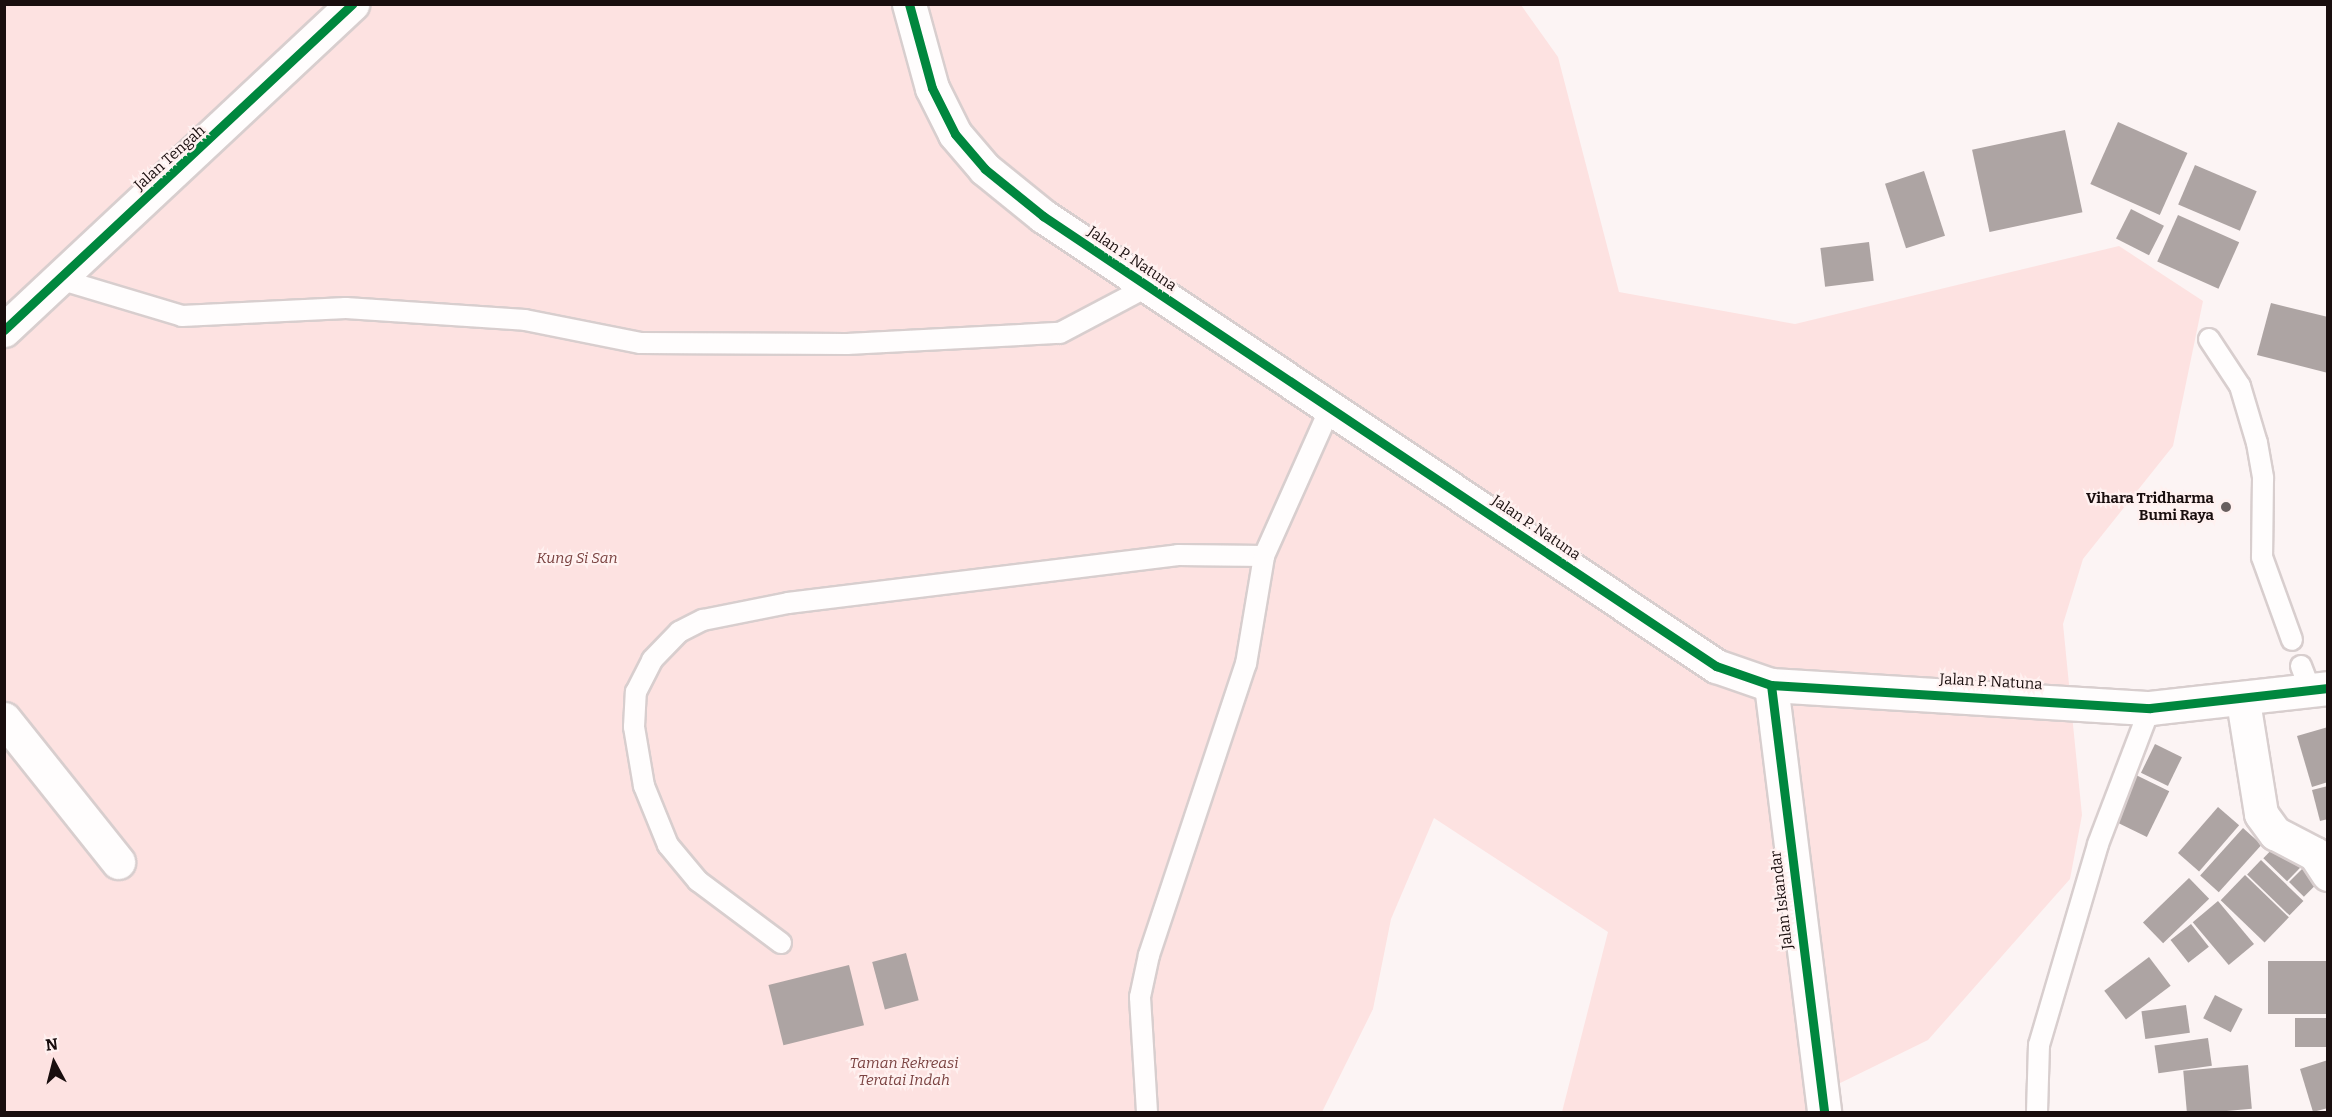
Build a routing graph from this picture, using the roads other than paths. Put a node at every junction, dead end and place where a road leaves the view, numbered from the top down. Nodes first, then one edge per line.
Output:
1 (352, 4) edge
2 (909, 4) edge
3 (59, 279) junction
4 (1147, 287) junction
5 (4, 330) edge
6 (2209, 339) dead end
7 (1329, 411) junction
8 (1264, 556) junction
9 (2292, 640) dead end
10 (2313, 682) edge
11 (1771, 685) junction
12 (2243, 701) junction
13 (2150, 708) junction
14 (4, 718) edge
15 (118, 862) dead end
16 (2328, 874) edge
17 (781, 943) dead end
18 (1147, 1113) edge
19 (1824, 1113) edge
20 (2037, 1113) edge

1 - 3 street, Jalan Tengah
2 - 4 street, Jalan P. Natuna
3 - 4 lane
3 - 5 street, Jalan Tengah
4 - 7 street, Jalan P. Natuna
6 - 9 lane
7 - 8 lane
7 - 11 street, Jalan P. Natuna
8 - 17 lane
8 - 18 lane
10 - 12 street, Jalan P. Natuna
11 - 13 street, Jalan P. Natuna
11 - 19 street, Jalan Iskandar
12 - 13 street, Jalan P. Natuna
12 - 16 street
13 - 20 lane
14 - 15 street

